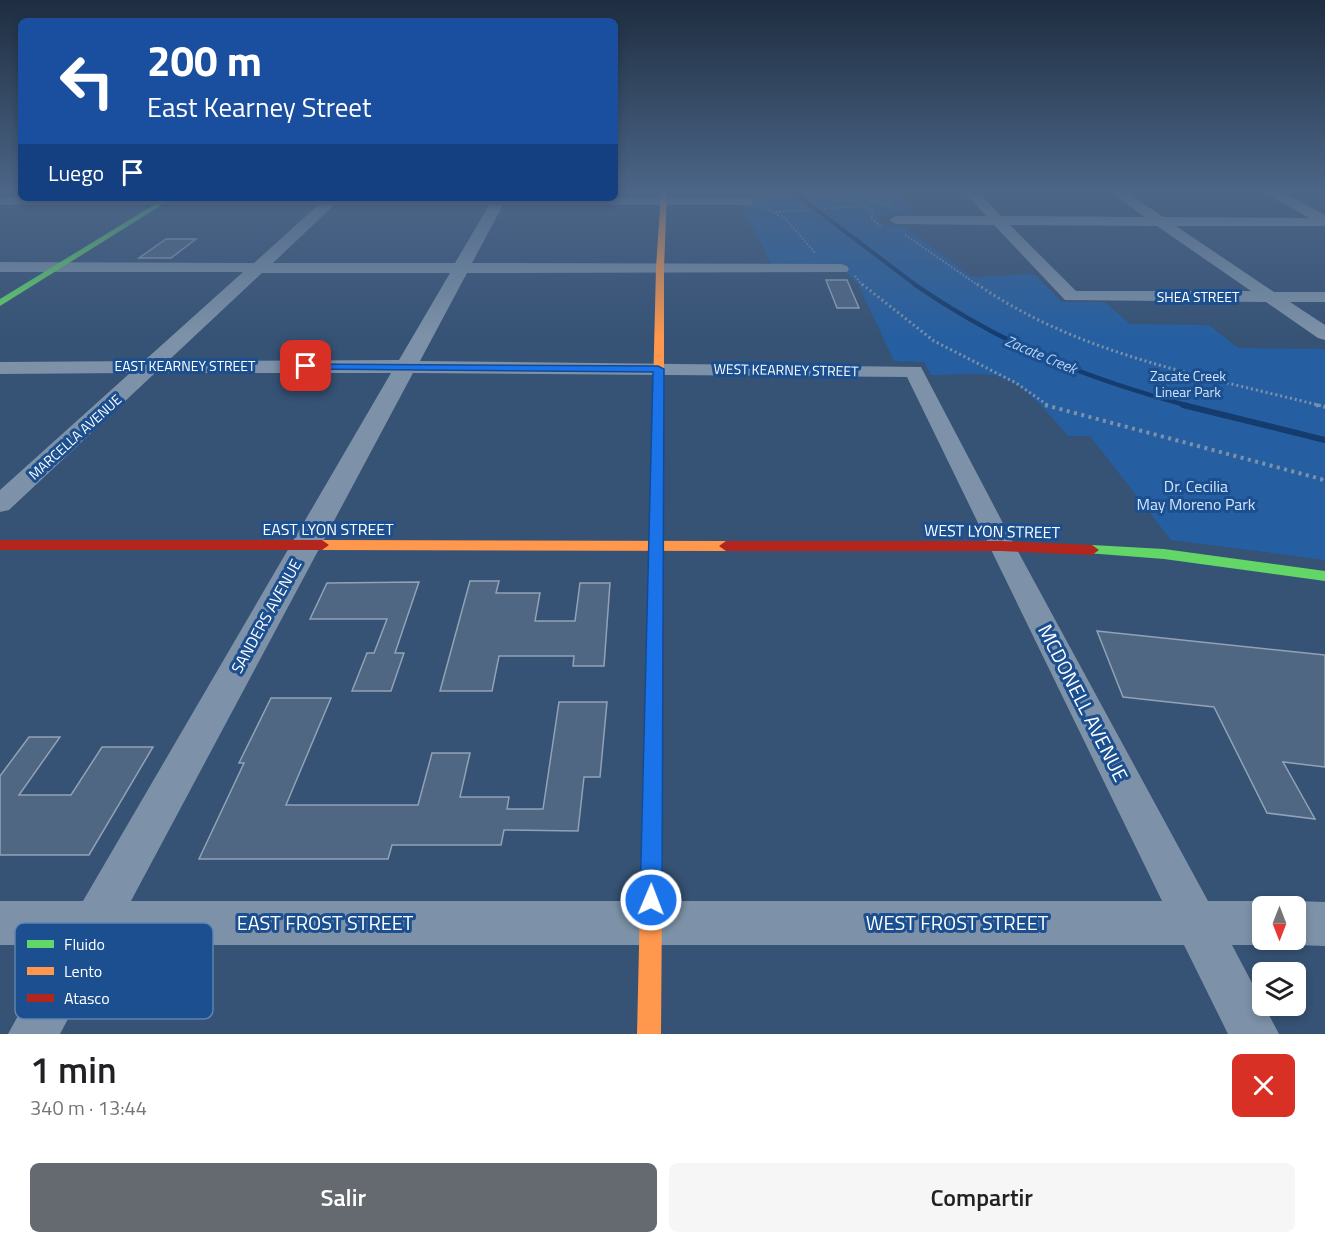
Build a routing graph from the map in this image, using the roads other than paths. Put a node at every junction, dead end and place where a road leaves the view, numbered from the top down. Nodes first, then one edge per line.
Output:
1 (101, 240) edge
2 (288, 240) edge
3 (477, 240) edge
4 (662, 240) edge
5 (1016, 240) edge
6 (1186, 240) edge
7 (0, 267) edge
8 (57, 267) junction
9 (258, 268) junction
10 (660, 268) junction
11 (461, 269) junction
12 (846, 270) road end
13 (1271, 297) junction
14 (1325, 297) edge
15 (0, 303) edge
16 (1325, 334) edge
17 (153, 366) junction
18 (0, 368) edge
19 (406, 369) junction
20 (658, 369) junction
21 (914, 371) joint
22 (0, 504) edge
23 (0, 545) edge
24 (305, 545) junction
25 (656, 546) junction
26 (1001, 546) junction
27 (1325, 576) edge
28 (0, 922) edge
29 (94, 923) junction
30 (651, 923) junction
31 (1196, 923) junction
32 (1252, 923) edge
33 (1306, 923) edge
34 (1325, 924) edge
35 (41, 1019) edge
36 (33, 1034) edge
37 (649, 1034) edge
38 (1254, 1034) edge

1 - 8 main road
2 - 9 street, MARCELLA AVENUE
3 - 11 street, SANDERS AVENUE
4 - 10 main road
5 - 13 street, SHEA STREET
6 - 13 street
7 - 8 street
8 - 9 street
8 - 15 main road
9 - 11 street
9 - 17 street, MARCELLA AVENUE
10 - 11 street
10 - 12 street
10 - 20 main road
11 - 19 street, SANDERS AVENUE
13 - 14 street, SHEA STREET
13 - 16 street
17 - 18 street, EAST KEARNEY STREET
17 - 19 street, EAST KEARNEY STREET
17 - 22 street, MARCELLA AVENUE
19 - 20 street, EAST KEARNEY STREET
19 - 24 street, SANDERS AVENUE
20 - 21 street, WEST KEARNEY STREET
20 - 25 main road
21 - 26 street, MCDONELL AVENUE
23 - 24 main road, EAST LYON STREET
24 - 25 main road, EAST LYON STREET
24 - 29 street, SANDERS AVENUE
25 - 26 main road, WEST LYON STREET
25 - 30 main road
26 - 27 main road, WEST LYON STREET
26 - 31 street, MCDONELL AVENUE
28 - 29 street, EAST FROST STREET
29 - 30 street, EAST FROST STREET
30 - 31 street, WEST FROST STREET
30 - 37 main road
31 - 32 street, WEST FROST STREET
31 - 38 street, MCDONELL AVENUE
33 - 34 street
35 - 36 street, SANDERS AVENUE

